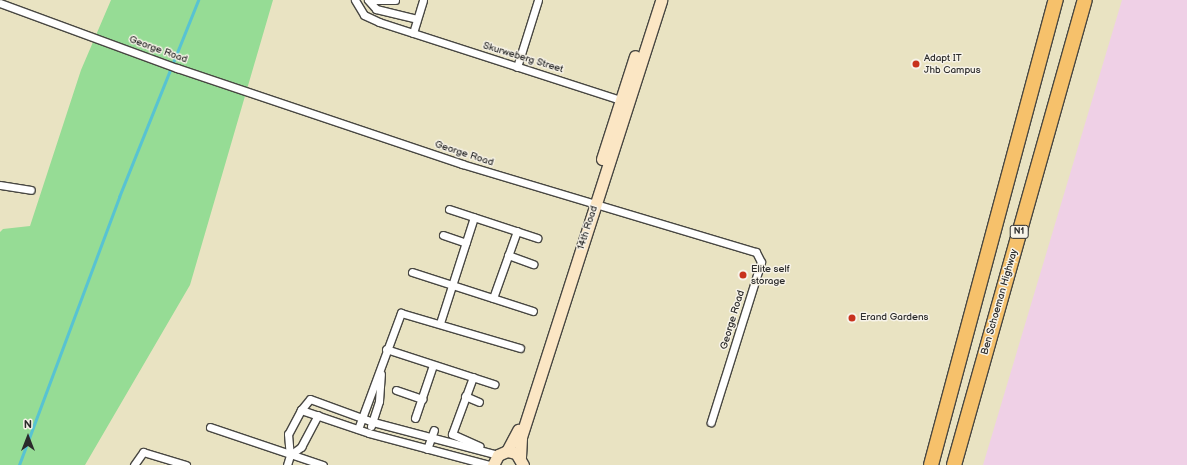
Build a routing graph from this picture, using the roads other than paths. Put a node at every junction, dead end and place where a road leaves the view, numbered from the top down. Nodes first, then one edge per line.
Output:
1 (355, 0) edge
2 (368, 0) edge
3 (371, 0) edge
4 (395, 0) edge
5 (423, 0) edge
6 (538, 0) edge
7 (654, 0) edge
8 (661, 0) edge
9 (1056, 0) edge
10 (1084, 0) edge
11 (0, 3) edge
12 (417, 19) junction
13 (412, 33) junction
14 (517, 66) junction
15 (624, 101) junction
16 (0, 185) edge
17 (31, 190) dead end
18 (593, 204) junction
19 (449, 209) dead end
20 (474, 217) junction
21 (517, 232) junction
22 (443, 235) dead end
23 (537, 238) dead end
24 (466, 243) junction
25 (508, 255) junction
26 (533, 264) dead end
27 (412, 272) dead end
28 (452, 286) junction
29 (493, 298) junction
30 (533, 311) dead end
31 (440, 323) junction
32 (520, 348) dead end
33 (386, 349) junction
34 (433, 365) junction
35 (381, 370) junction
36 (473, 377) junction
37 (494, 384) dead end
38 (396, 390) dead end
39 (465, 396) junction
40 (422, 399) junction
41 (479, 402) dead end
42 (301, 410) junction
43 (318, 415) junction
44 (362, 418) junction
45 (415, 418) dead end
46 (373, 422) junction
47 (711, 422) dead end
48 (210, 427) dead end
49 (358, 429) junction
50 (434, 430) dead end
51 (369, 433) junction
52 (431, 438) junction
53 (479, 446) dead end
54 (427, 449) junction
55 (290, 455) junction
56 (499, 457) edge
57 (522, 461) edge
58 (134, 465) edge
59 (186, 465) edge
60 (287, 465) edge
61 (323, 465) edge
62 (489, 465) edge
63 (931, 465) edge
64 (954, 465) edge

1 - 13 street, Skurweberg Street
2 - 12 street
3 - 4 street
5 - 12 street
6 - 14 street
7 - 15 street, 14th Road
8 - 15 street, 14th Road
9 - 63 highway, N1
10 - 64 highway, Ben Schoeman Highway / N1
11 - 18 street, George Road
12 - 13 street
13 - 14 street, Skurweberg Street
14 - 15 street, Skurweberg Street
15 - 18 street, 14th Road
16 - 17 street
18 - 47 street, George Road
18 - 56 street, 14th Road
18 - 57 street, 14th Road
19 - 20 street
20 - 21 street
20 - 24 street
21 - 23 street
21 - 25 street
22 - 24 street
24 - 28 street
25 - 26 street
25 - 29 street
27 - 28 street
28 - 29 street
28 - 31 street
29 - 30 street
31 - 32 street
31 - 33 street
33 - 34 street
33 - 35 street
34 - 36 street
34 - 40 street
35 - 44 street
35 - 46 street
36 - 37 street
36 - 39 street
38 - 40 street
39 - 41 street
39 - 53 street
40 - 45 street
42 - 43 street
42 - 44 street
42 - 55 street
43 - 49 street
43 - 55 street
44 - 46 street
44 - 49 street
46 - 51 street
46 - 52 street
48 - 55 street
49 - 51 street
50 - 52 street
51 - 54 street
52 - 54 street
52 - 56 street
54 - 62 street
55 - 60 street
55 - 61 street
56 - 57 street
58 - 59 street

